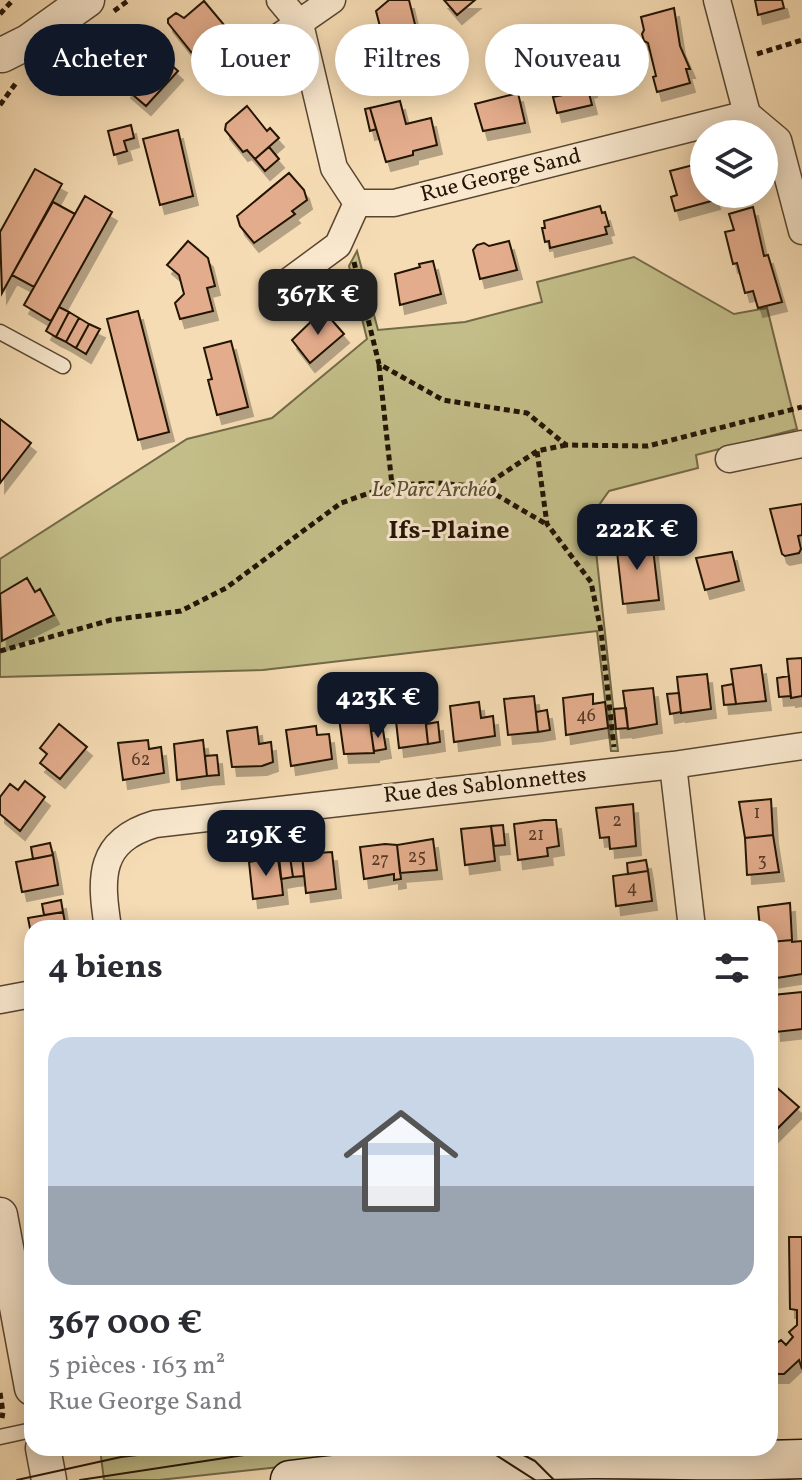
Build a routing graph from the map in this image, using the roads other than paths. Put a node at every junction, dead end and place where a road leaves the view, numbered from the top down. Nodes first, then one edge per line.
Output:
1 (47, 0) edge
2 (87, 0) edge
3 (280, 0) edge
4 (332, 0) edge
5 (717, 0) edge
6 (300, 24) joint
7 (1, 56) edge
8 (317, 96) edge
9 (747, 114) junction
10 (357, 203) junction
11 (800, 218) edge
12 (281, 287) dead end
13 (0, 332) edge
14 (63, 366) dead end
15 (802, 444) edge
16 (729, 459) dead end
17 (802, 746) edge
18 (673, 765) junction
19 (107, 920) edge
20 (691, 920) edge
21 (24, 996) edge
22 (0, 1000) edge
23 (0, 1215) edge
24 (24, 1345) edge
25 (24, 1432) edge
26 (0, 1437) edge
27 (44, 1456) edge
28 (632, 1456) edge
29 (686, 1456) edge
30 (802, 1459) edge
31 (309, 1479) edge
32 (49, 1480) edge

1 - 7 street
2 - 7 street
3 - 6 street
4 - 6 street
5 - 9 street
8 - 10 street
9 - 10 street, Rue George Sand
9 - 11 street
10 - 12 street
13 - 14 lane
15 - 16 street
17 - 18 street, Rue des Sablonnettes
18 - 19 street, Rue des Sablonnettes
18 - 20 street
21 - 22 street
23 - 24 street
25 - 26 lane
27 - 32 street
28 - 31 main road
29 - 30 main road

